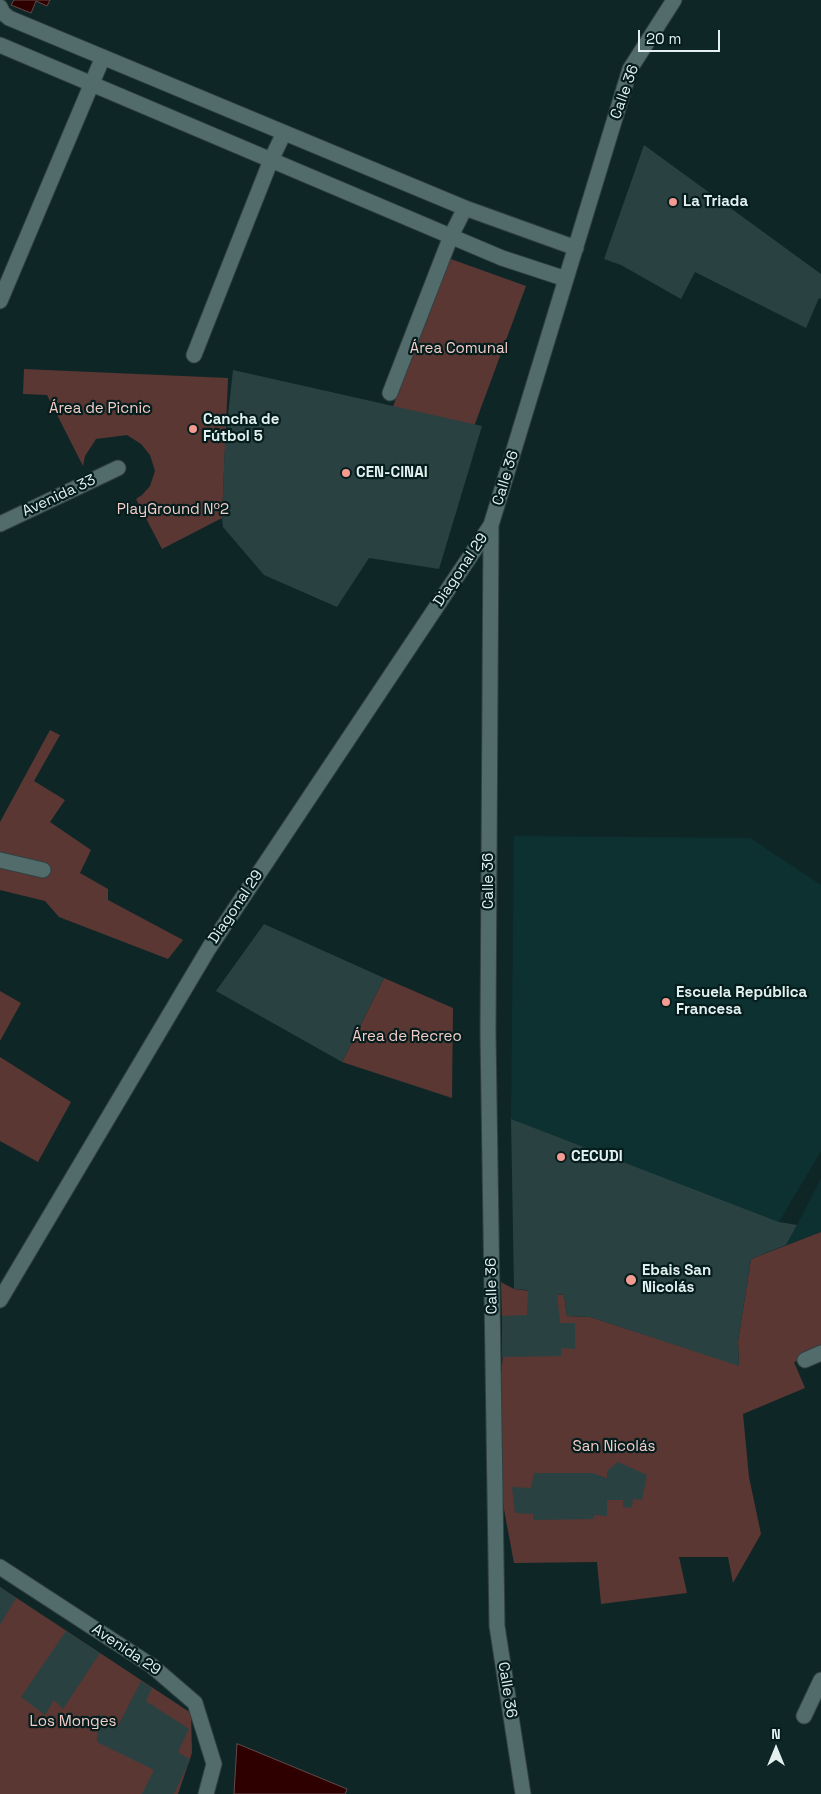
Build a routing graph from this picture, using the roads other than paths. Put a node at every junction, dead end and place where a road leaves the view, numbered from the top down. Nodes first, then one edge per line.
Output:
1 (674, 0) edge
2 (0, 7) edge
3 (0, 45) edge
4 (103, 57) junction
5 (91, 84) junction
6 (284, 133) junction
7 (271, 160) junction
8 (465, 208) junction
9 (451, 236) junction
10 (576, 248) junction
11 (566, 279) junction
12 (0, 301) edge
13 (194, 355) dead end
14 (390, 393) dead end
15 (118, 468) dead end
16 (0, 524) edge
17 (491, 525) junction
18 (0, 860) edge
19 (43, 870) dead end
20 (0, 1300) edge
21 (821, 1353) edge
22 (805, 1360) dead end
23 (0, 1567) edge
24 (821, 1680) edge
25 (804, 1716) dead end
26 (206, 1794) edge
27 (523, 1794) edge

1 - 10 street, Calle 36
2 - 4 street
3 - 5 street
4 - 5 street
4 - 6 street
5 - 7 street
5 - 12 street
6 - 7 street
6 - 8 street
7 - 9 street
7 - 13 street
8 - 9 street
8 - 10 street
9 - 11 street
9 - 14 street
10 - 11 street, Calle 36
11 - 17 street, Calle 36
15 - 16 street, Avenida 33
17 - 20 street, Diagonal 29
17 - 27 street, Calle 36
18 - 19 street
21 - 22 street
23 - 26 street, Avenida 29
24 - 25 street

